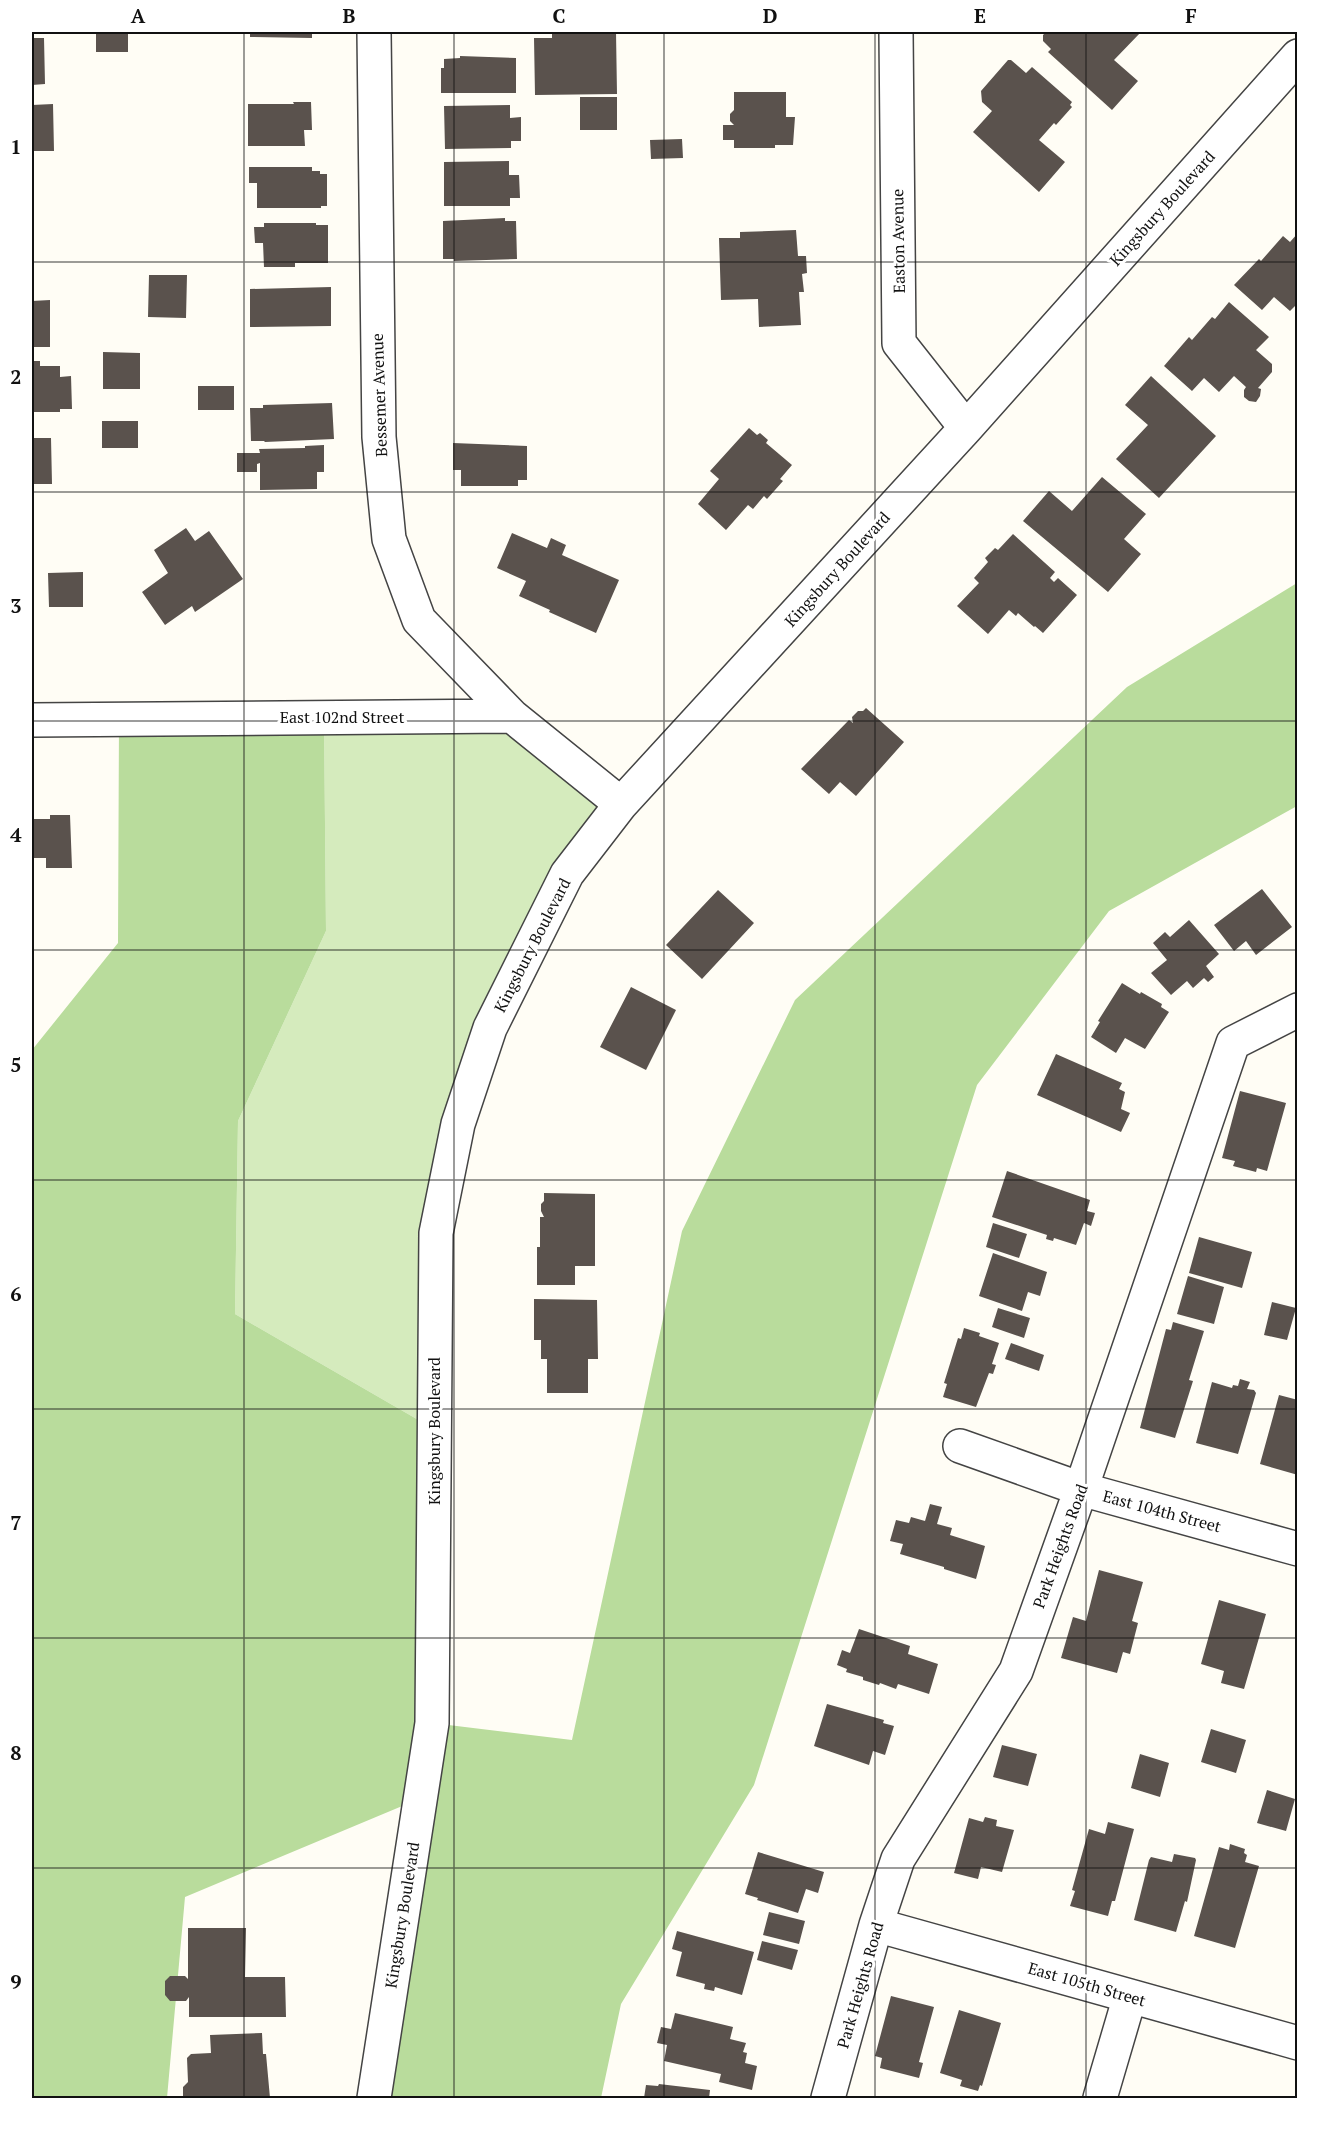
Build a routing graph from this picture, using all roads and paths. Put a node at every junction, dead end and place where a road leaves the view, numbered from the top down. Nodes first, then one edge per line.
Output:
1 (374, 32) edge
2 (896, 32) edge
3 (1298, 56) edge
4 (966, 428) junction
5 (512, 716) junction
6 (32, 720) edge
7 (621, 804) junction
8 (1298, 1010) edge
9 (960, 1446) dead end
10 (1081, 1489) junction
11 (1298, 1549) edge
12 (876, 1925) junction
13 (1130, 1996) junction
14 (1298, 2043) edge
15 (374, 2098) edge
16 (828, 2098) edge
17 (1100, 2098) edge

1 - 5 street, Bessemer Avenue
2 - 4 street, Easton Avenue
3 - 4 street, Kingsbury Boulevard
4 - 7 street, Kingsbury Boulevard
5 - 6 street, East 102nd Street
5 - 7 street
7 - 15 street, Kingsbury Boulevard
8 - 10 street, Park Heights Road
9 - 10 street, East 104th Street
10 - 11 street, East 104th Street
10 - 12 street, Park Heights Road
12 - 13 street, East 105th Street
12 - 16 street, Park Heights Road
13 - 14 street, East 105th Street
13 - 17 street

